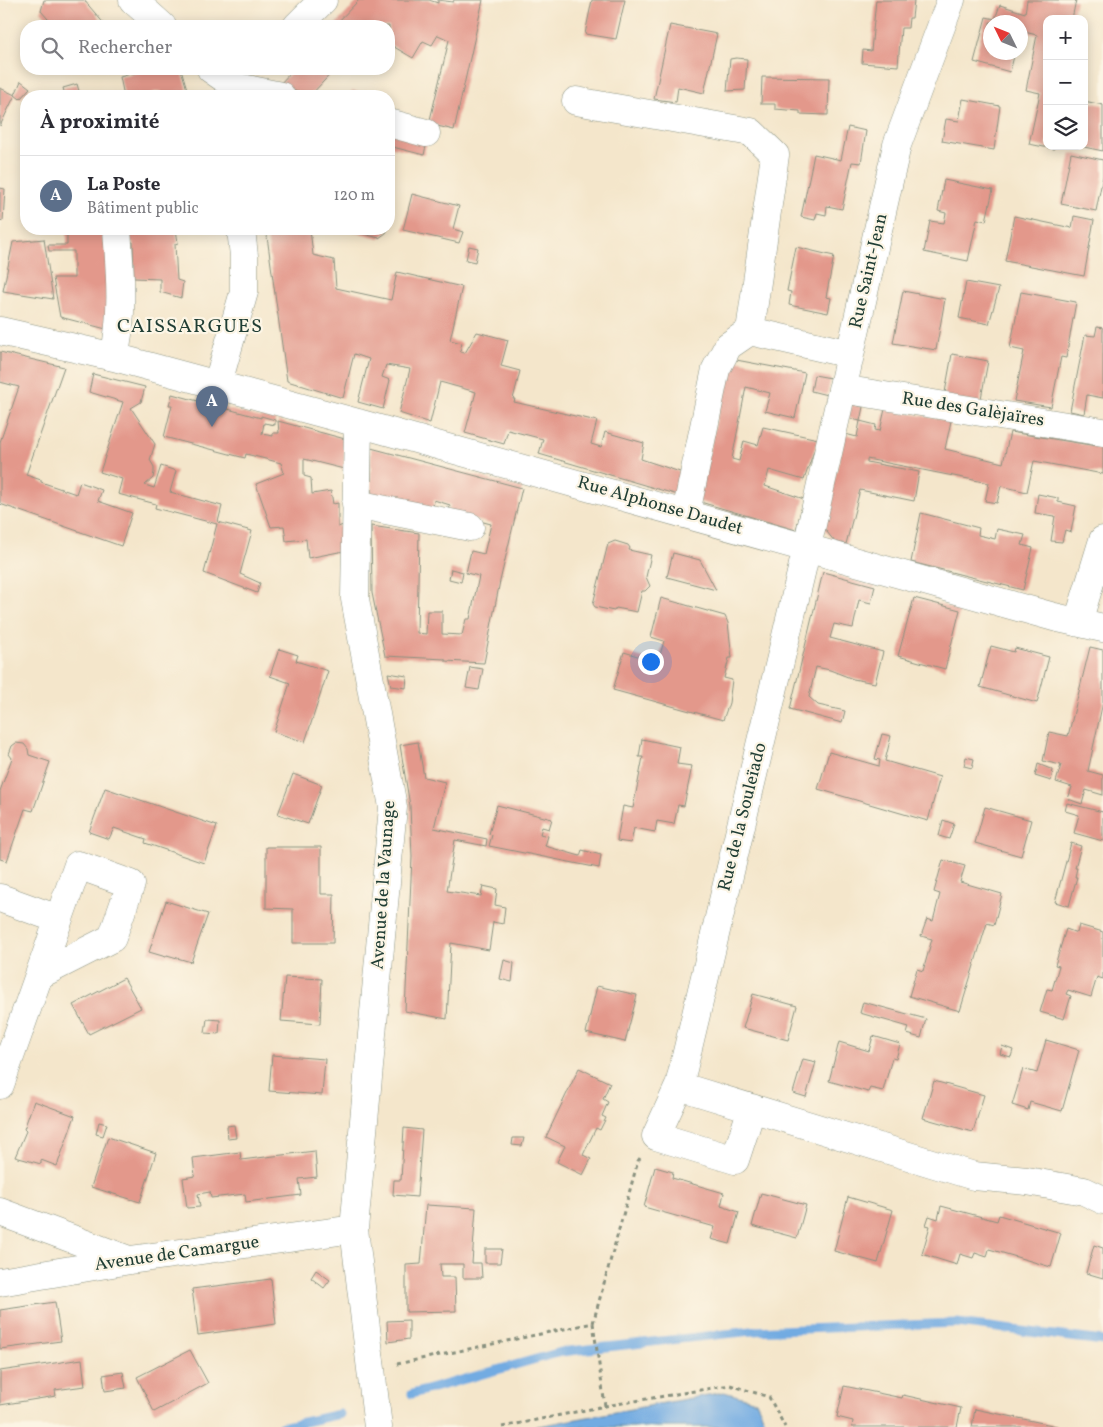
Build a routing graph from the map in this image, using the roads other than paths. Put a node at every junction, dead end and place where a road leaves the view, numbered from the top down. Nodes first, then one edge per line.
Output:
1 (133, 0) edge
2 (322, 0) edge
3 (951, 0) edge
4 (155, 20) edge
5 (303, 20) edge
6 (217, 75) edge
7 (251, 75) edge
8 (233, 90) edge
9 (237, 90) edge
10 (576, 101) dead end
11 (395, 125) edge
12 (426, 133) dead end
13 (117, 235) edge
14 (241, 235) edge
15 (0, 331) edge
16 (750, 331) junction
17 (850, 354) junction
18 (114, 357) junction
19 (217, 386) junction
20 (842, 389) junction
21 (358, 423) junction
22 (1103, 432) edge
23 (356, 504) junction
24 (686, 513) junction
25 (470, 527) dead end
26 (1103, 540) edge
27 (807, 548) junction
28 (1090, 625) edge
29 (0, 898) edge
30 (58, 919) junction
31 (39, 975) junction
32 (0, 1085) edge
33 (679, 1086) junction
34 (752, 1108) junction
35 (1103, 1200) edge
36 (0, 1212) edge
37 (354, 1229) junction
38 (130, 1260) junction
39 (0, 1282) edge
40 (378, 1427) edge

1 - 4 street
2 - 5 street
3 - 17 street, Rue Saint-Jean
6 - 8 street
7 - 9 street
10 - 16 street
11 - 12 street
13 - 18 street
14 - 19 street
15 - 18 street, Rue Alphonse Daudet
16 - 17 street
16 - 24 street
17 - 20 street, Rue Saint-Jean
18 - 19 street, Rue Alphonse Daudet
19 - 21 street, Rue Alphonse Daudet
20 - 22 street, Rue des Galèjaïres
20 - 27 street, Rue Saint-Jean
21 - 23 street, Avenue de la Vaunage
21 - 24 street, Rue Alphonse Daudet
23 - 25 street
23 - 37 street, Avenue de la Vaunage
24 - 27 street, Rue Alphonse Daudet
26 - 28 street
27 - 28 street, Rue Alphonse Daudet
27 - 33 street, Rue de la Souleïado
29 - 30 street
30 - 31 street
30 - 31 street
31 - 32 street
33 - 34 street
33 - 34 street, Rue de la Souleïado
34 - 35 street
36 - 38 street
37 - 38 street, Avenue de Camargue
37 - 40 street, Avenue de la Vaunage
38 - 39 street, Avenue de Camargue

